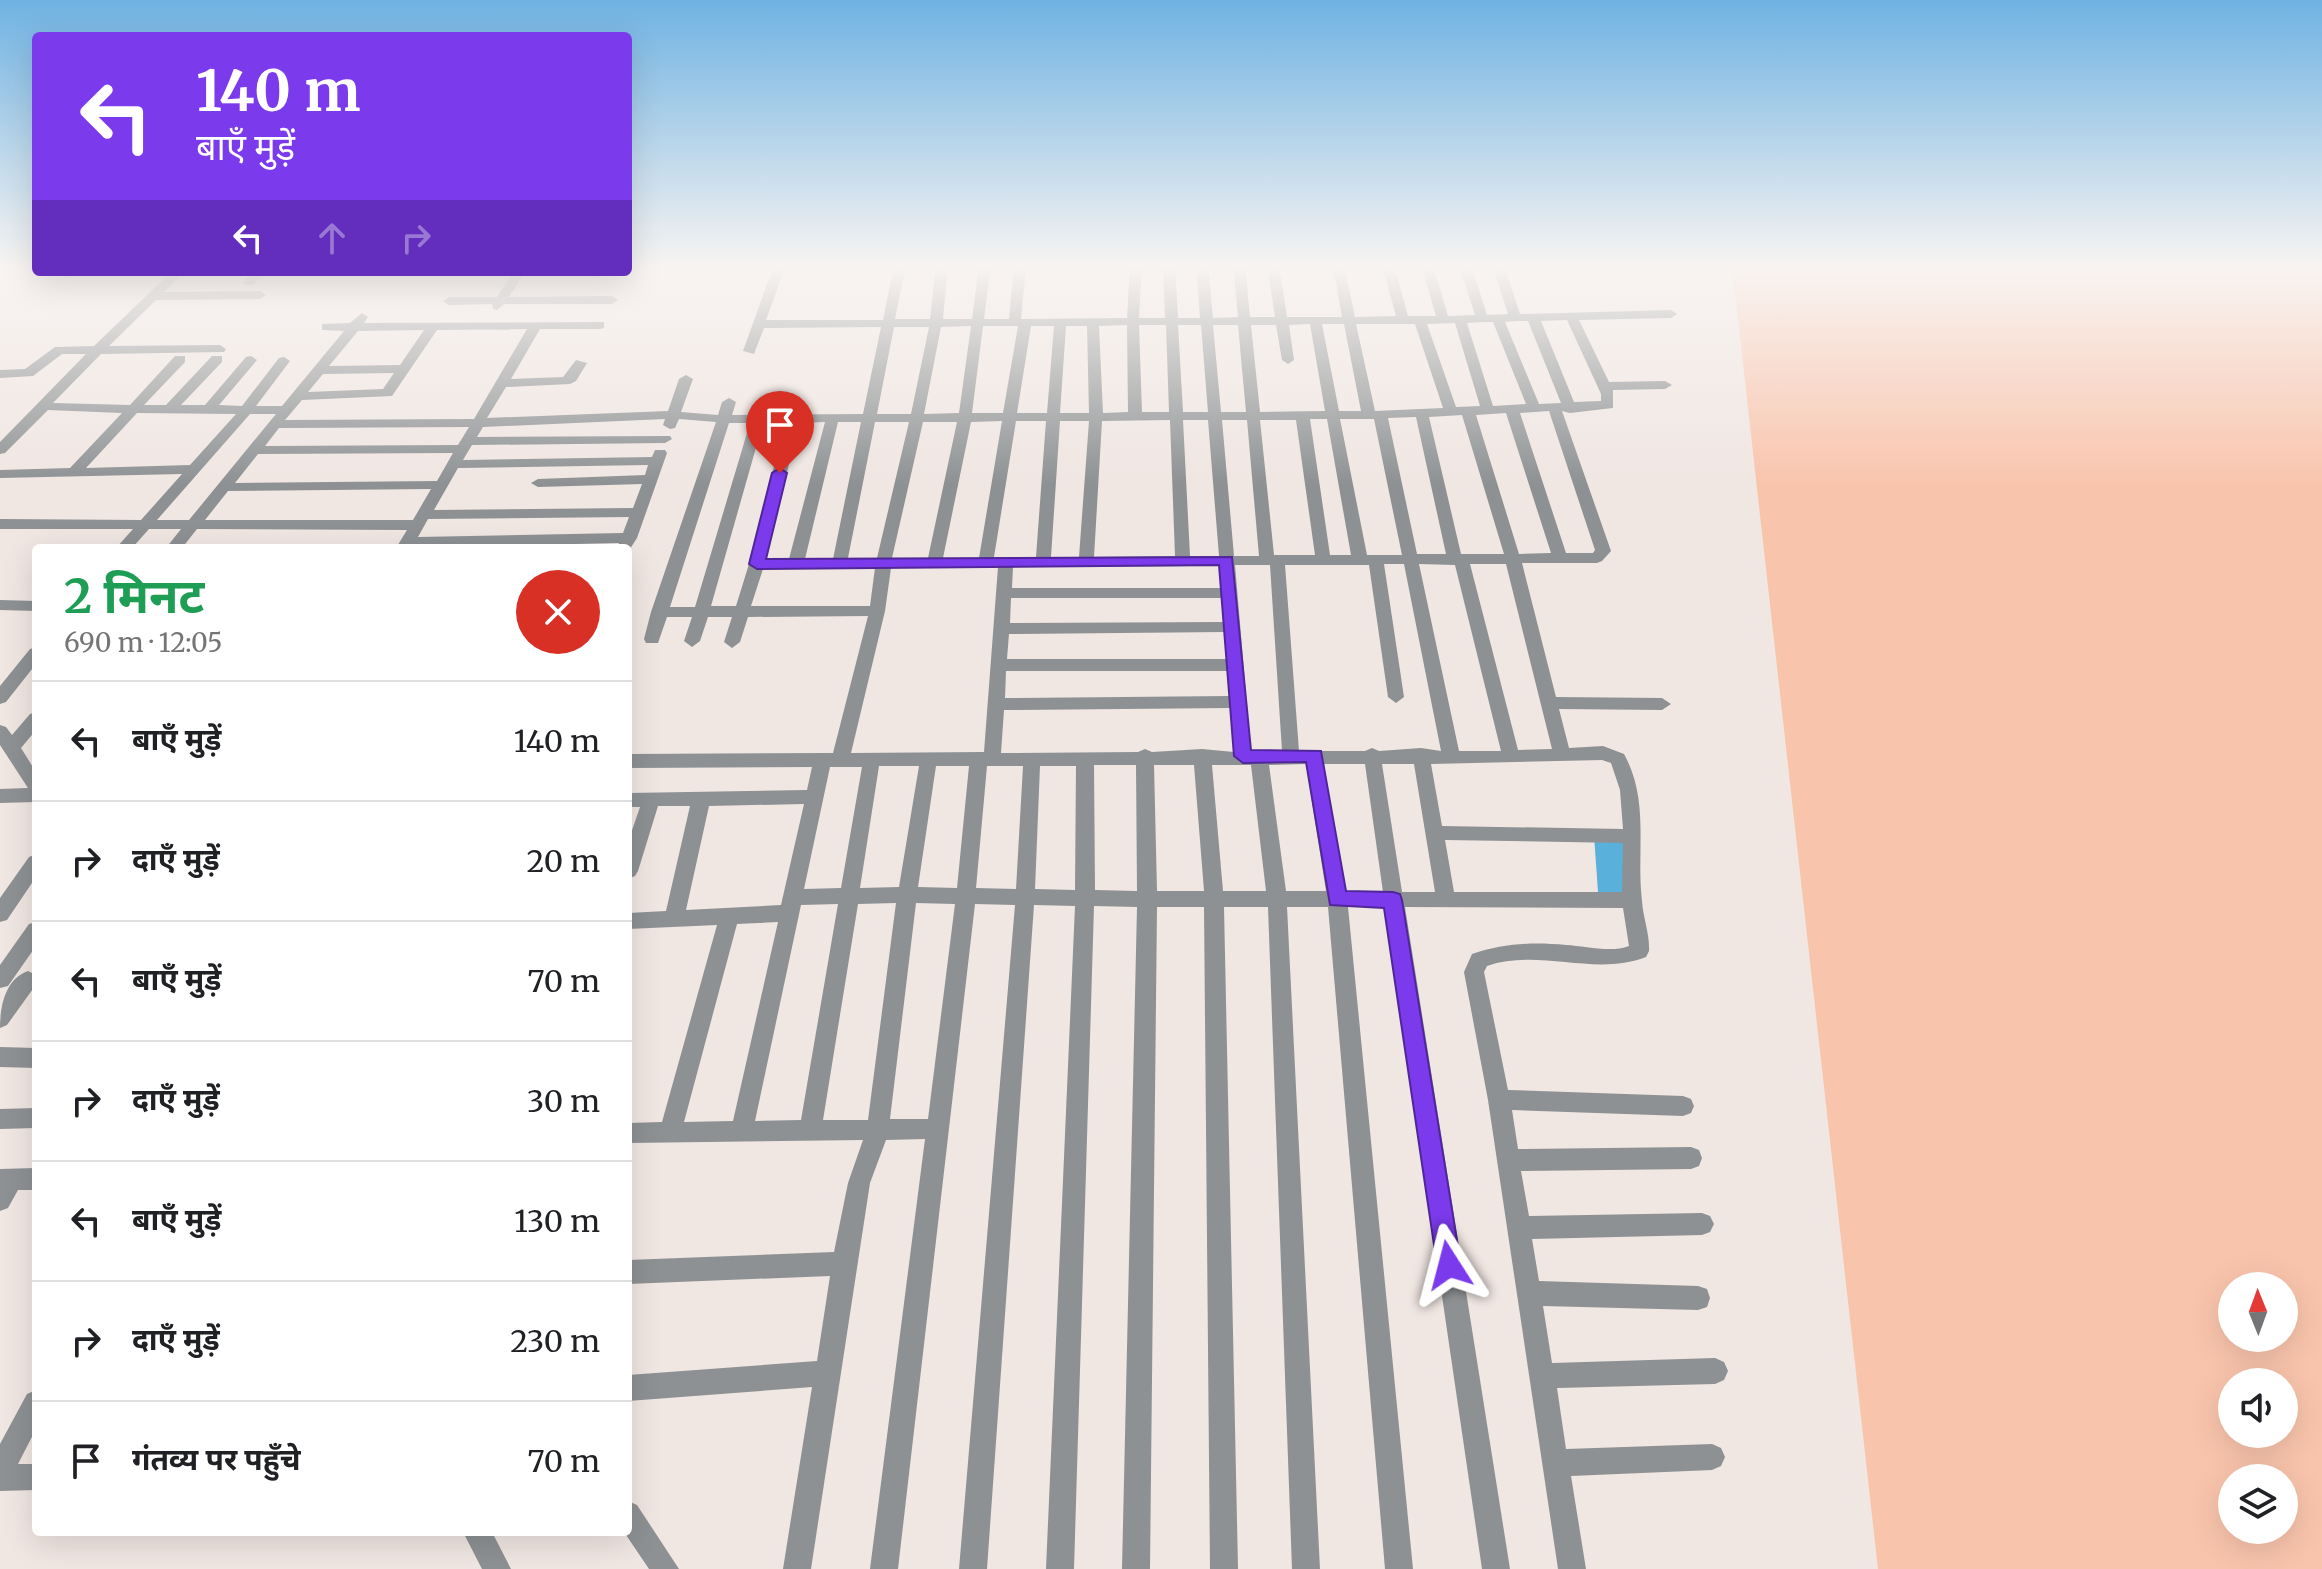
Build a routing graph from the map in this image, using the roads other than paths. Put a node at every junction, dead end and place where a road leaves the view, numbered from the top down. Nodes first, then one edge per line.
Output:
1 (110, 338) edge
2 (345, 338) edge
3 (424, 338) edge
4 (528, 338) edge
5 (754, 338) edge
6 (885, 338) edge
7 (933, 338) edge
8 (976, 338) edge
9 (1018, 338) edge
10 (1059, 338) edge
11 (1094, 338) edge
12 (1133, 338) edge
13 (1172, 338) edge
14 (1210, 338) edge
15 (1247, 338) edge
16 (1284, 338) edge
17 (1319, 338) edge
18 (1353, 338) edge
19 (1428, 338) edge
20 (1466, 338) edge
21 (1506, 338) edge
22 (1540, 338) edge
23 (1582, 338) edge
24 (99, 349) junction
25 (749, 351) dead end
26 (180, 359) dead end
27 (251, 360) dead end
28 (1288, 360) dead end
29 (284, 361) dead end
30 (581, 363) dead end
31 (403, 369) junction
32 (319, 370) junction
33 (0, 374) edge
34 (686, 379) dead end
35 (501, 383) junction
36 (1665, 385) dead end
37 (1605, 386) junction
38 (298, 396) junction
39 (729, 402) dead end
40 (45, 405) junction
41 (134, 409) junction
42 (170, 409) junction
43 (209, 409) junction
44 (1563, 409) junction
45 (246, 410) junction
46 (287, 410) junction
47 (1512, 410) junction
48 (1535, 410) junction
49 (1488, 411) junction
50 (1255, 413) junction
51 (1460, 413) junction
52 (1216, 414) junction
53 (1302, 414) junction
54 (1334, 414) junction
55 (1374, 414) junction
56 (1422, 414) junction
57 (674, 415) junction
58 (1096, 415) junction
59 (1135, 415) junction
60 (1054, 416) junction
61 (1177, 416) junction
62 (833, 417) junction
63 (869, 417) junction
64 (917, 417) junction
65 (965, 417) junction
66 (1007, 417) junction
67 (758, 418) junction
68 (793, 418) junction
69 (723, 419) junction
70 (477, 423) junction
71 (276, 424) junction
72 (665, 439) junction
73 (464, 445) junction
74 (0, 450) edge
75 (254, 450) junction
76 (657, 461) junction
77 (452, 464) junction
78 (193, 469) junction
79 (73, 473) junction
80 (0, 474) edge
81 (650, 479) junction
82 (538, 483) dead end
83 (440, 485) junction
84 (224, 487) junction
85 (638, 512) junction
86 (419, 520) junction
87 (194, 523) junction
88 (0, 524) edge
89 (145, 524) junction
90 (627, 543) edge
91 (128, 544) edge
92 (177, 544) edge
93 (407, 544) edge
94 (516, 544) edge
95 (935, 560) junction
96 (1006, 560) junction
97 (1043, 560) junction
98 (1086, 560) junction
99 (1183, 560) junction
100 (1226, 560) junction
101 (1272, 560) junction
102 (1323, 560) junction
103 (1368, 560) junction
104 (1412, 560) junction
105 (1458, 560) junction
106 (1513, 560) junction
107 (1561, 560) junction
108 (884, 561) junction
109 (986, 561) junction
110 (840, 562) junction
111 (796, 563) junction
112 (757, 564) junction
113 (1004, 593) junction
114 (1229, 593) junction
115 (0, 605) edge
116 (32, 606) edge
117 (877, 611) junction
118 (659, 612) junction
119 (702, 612) junction
120 (742, 612) junction
121 (1232, 627) junction
122 (1001, 629) junction
123 (652, 639) dead end
124 (692, 641) dead end
125 (732, 642) dead end
126 (32, 658) edge
127 (999, 665) junction
128 (1235, 665) junction
129 (1396, 697) dead end
130 (0, 698) edge
131 (1239, 702) junction
132 (1548, 703) junction
133 (996, 704) junction
134 (1662, 704) dead end
135 (32, 724) edge
136 (0, 731) edge
137 (11, 748) junction
138 (1372, 755) junction
139 (1421, 755) junction
140 (1451, 755) junction
141 (1562, 755) junction
142 (1145, 756) junction
143 (1202, 756) junction
144 (1251, 756) junction
145 (1291, 756) junction
146 (1314, 756) junction
147 (929, 757) junction
148 (985, 757) junction
149 (1032, 757) junction
150 (1085, 757) junction
151 (1511, 757) junction
152 (832, 758) junction
153 (872, 758) junction
154 (632, 761) edge
155 (32, 777) edge
156 (32, 795) edge
157 (0, 796) edge
158 (816, 797) junction
159 (701, 799) junction
160 (632, 800) edge
161 (651, 800) junction
162 (1436, 833) junction
163 (1633, 836) junction
164 (632, 859) edge
165 (32, 868) edge
166 (907, 895) junction
167 (1025, 896) junction
168 (848, 897) junction
169 (966, 897) junction
170 (1085, 898) junction
171 (1147, 899) junction
172 (1214, 899) junction
173 (1277, 899) junction
174 (1337, 899) junction
175 (1393, 900) junction
176 (1446, 900) junction
177 (1632, 900) junction
178 (792, 905) junction
179 (0, 914) edge
180 (729, 917) junction
181 (674, 919) junction
182 (632, 921) edge
183 (32, 936) edge
184 (1, 980) edge
185 (32, 980) edge
186 (0, 1019) edge
187 (0, 1057) edge
188 (32, 1058) edge
189 (1499, 1100) junction
190 (1683, 1106) dead end
191 (32, 1118) edge
192 (0, 1119) edge
193 (938, 1129) junction
194 (878, 1130) junction
195 (810, 1131) junction
196 (670, 1132) junction
197 (742, 1132) junction
198 (632, 1133) edge
199 (1691, 1158) dead end
200 (1508, 1160) junction
201 (1702, 1224) dead end
202 (1519, 1228) junction
203 (844, 1264) junction
204 (632, 1272) edge
205 (1529, 1293) junction
206 (1698, 1298) dead end
207 (1715, 1371) dead end
208 (827, 1373) junction
209 (1542, 1376) junction
210 (632, 1388) edge
211 (32, 1411) edge
212 (1712, 1457) dead end
213 (1555, 1463) junction
214 (0, 1471) edge
215 (32, 1477) edge
216 (0, 1478) edge
217 (632, 1520) edge
218 (479, 1536) edge
219 (497, 1569) edge
220 (665, 1569) edge
221 (797, 1569) edge
222 (884, 1569) edge
223 (973, 1569) edge
224 (1060, 1569) edge
225 (1136, 1569) edge
226 (1224, 1569) edge
227 (1306, 1569) edge
228 (1399, 1569) edge
229 (1496, 1569) edge
230 (1572, 1569) edge

1 - 24 street
2 - 32 street
3 - 31 street
4 - 35 street
5 - 25 street
6 - 63 street
7 - 64 street
8 - 65 street
9 - 66 street
10 - 60 street
11 - 58 street
12 - 59 street
13 - 61 street
14 - 52 street
15 - 50 street
16 - 28 street
17 - 54 street
18 - 55 street
19 - 51 street
20 - 49 street
21 - 48 street
22 - 44 street
23 - 37 street
24 - 33 street
24 - 40 street
24 - 42 street
26 - 41 street
27 - 43 street
29 - 45 street
30 - 35 street
31 - 32 street
31 - 38 street
32 - 38 street
34 - 57 street
35 - 70 street
36 - 37 street
37 - 44 street
38 - 46 street
39 - 69 street
40 - 41 street
40 - 74 street
41 - 42 street
41 - 79 street
42 - 43 street
43 - 45 street
44 - 48 street
44 - 107 street
45 - 46 street
45 - 78 street
46 - 71 street
47 - 48 street
47 - 49 street
47 - 107 street
49 - 51 street
50 - 52 street
50 - 53 street
50 - 101 street
51 - 56 street
51 - 106 street
52 - 61 street
52 - 100 street
53 - 54 street
53 - 102 street
54 - 55 street
54 - 103 street
55 - 56 street
55 - 104 street
56 - 105 street
57 - 69 street
57 - 70 street
57 - 72 street
58 - 59 street
58 - 60 street
58 - 98 street
59 - 61 street
60 - 66 street
60 - 97 street
61 - 99 street
62 - 63 street
62 - 68 street
62 - 111 street
63 - 64 street
63 - 110 street
64 - 65 street
64 - 108 street
65 - 66 street
65 - 95 street
66 - 109 street
67 - 68 street
67 - 69 street
67 - 119 street
68 - 112 street
69 - 118 street
70 - 71 street
70 - 73 street
71 - 75 street
72 - 73 street
72 - 76 street
73 - 75 street
73 - 77 street
75 - 84 street
76 - 77 street
76 - 81 street
77 - 83 street
78 - 79 street
78 - 89 street
79 - 80 street
81 - 82 street
81 - 85 street
83 - 84 street
83 - 86 street
84 - 87 street
85 - 86 street
85 - 90 street
86 - 87 street
86 - 93 street
87 - 89 street
87 - 92 street
88 - 89 street
89 - 91 street
90 - 94 street
95 - 108 street
95 - 109 street
96 - 97 street
96 - 109 street
96 - 113 street
97 - 98 street
98 - 99 street
99 - 100 street
100 - 101 street
100 - 114 street
101 - 102 street
101 - 145 street
102 - 103 street
103 - 104 street
103 - 129 street
104 - 105 street
104 - 140 street
105 - 106 street
105 - 151 street
106 - 107 street
106 - 132 street
108 - 110 street
108 - 117 street
110 - 111 street
111 - 112 street
112 - 120 street
113 - 114 street
113 - 122 street
114 - 121 street
115 - 116 street
117 - 120 street
117 - 152 street
118 - 119 street
118 - 123 street
119 - 120 street
119 - 124 street
120 - 125 street
121 - 122 street
121 - 128 street
122 - 127 street
126 - 130 street
127 - 128 street
127 - 133 street
128 - 131 street
131 - 133 street
131 - 144 street
132 - 134 street
132 - 141 street
133 - 148 street
135 - 137 street
136 - 137 street
137 - 155 street
138 - 139 street
138 - 146 street
138 - 175 street
139 - 140 street
139 - 162 street
140 - 151 street
141 - 151 street
141 - 163 street
142 - 143 street
142 - 150 street
142 - 171 street
143 - 144 street
143 - 172 street
144 - 145 street
144 - 173 street
145 - 146 street
146 - 174 street
147 - 148 street
147 - 153 street
147 - 166 street
148 - 149 street
148 - 169 street
149 - 150 street
149 - 167 street
150 - 170 street
152 - 153 street
152 - 154 street
152 - 158 street
153 - 168 street
156 - 157 street
158 - 159 street
158 - 178 street
159 - 161 street
159 - 181 street
160 - 161 street
161 - 164 street
162 - 163 street
162 - 176 street
163 - 177 street
165 - 179 street
166 - 168 street
166 - 169 street
166 - 194 street
167 - 169 street
167 - 170 street
167 - 223 street
168 - 178 street
168 - 195 street
169 - 193 street
170 - 171 street
170 - 224 street
171 - 172 street
171 - 225 street
172 - 173 street
172 - 226 street
173 - 174 street
173 - 227 street
174 - 175 street
174 - 228 street
175 - 176 street
175 - 229 street
176 - 177 street
177 - 189 street
178 - 180 street
178 - 197 street
180 - 181 street
180 - 196 street
181 - 182 street
183 - 184 street
184 - 185 street
185 - 186 street
187 - 188 street
189 - 190 street
189 - 200 street
191 - 192 street
193 - 194 street
193 - 222 street
194 - 195 street
194 - 203 street
195 - 197 street
196 - 197 street
196 - 198 street
199 - 200 street
200 - 202 street
201 - 202 street
202 - 205 street
203 - 204 street
203 - 208 street
205 - 206 street
205 - 209 street
207 - 209 street
208 - 210 street
208 - 221 street
209 - 213 street
211 - 214 street
212 - 213 street
213 - 230 street
215 - 216 street
217 - 220 street
218 - 219 street

